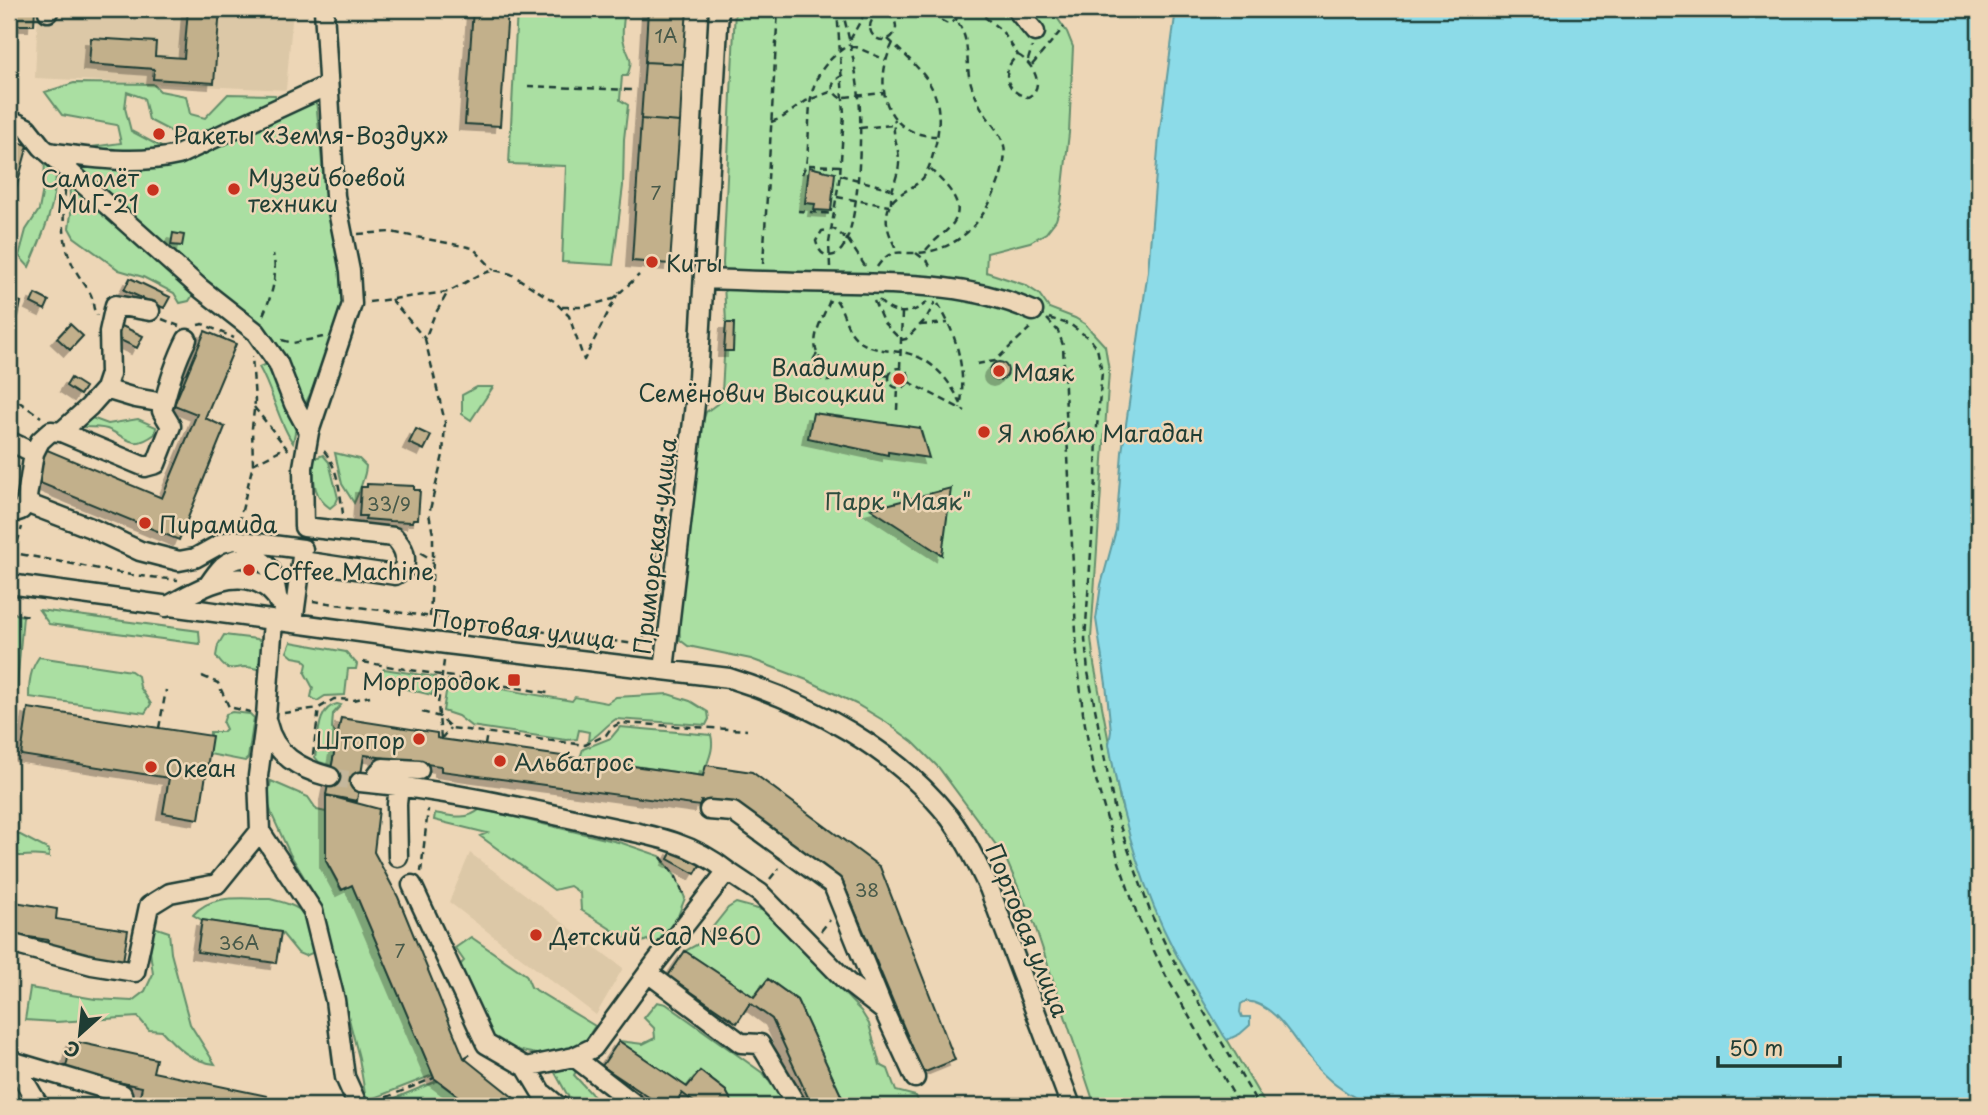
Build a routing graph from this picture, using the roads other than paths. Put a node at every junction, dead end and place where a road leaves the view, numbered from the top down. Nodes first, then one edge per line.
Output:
1 (324, 9) edge
2 (719, 9) edge
3 (1016, 9) edge
4 (1035, 32) dead end
5 (328, 85) junction
6 (9, 119) edge
7 (45, 150) junction
8 (705, 279) junction
9 (150, 311) road end
10 (1037, 313) road end
11 (190, 331) road end
12 (105, 389) junction
13 (164, 403) junction
14 (56, 432) junction
15 (309, 432) junction
16 (9, 441) edge
17 (34, 453) junction
18 (26, 503) junction
19 (16, 518) edge
20 (304, 527) junction
21 (302, 555) junction
22 (9, 583) edge
23 (166, 607) junction
24 (273, 621) junction
25 (293, 623) junction
26 (664, 670) junction
27 (266, 716) junction
28 (419, 770) dead end
29 (330, 777) tunnel mouth
30 (400, 787) junction
31 (709, 810) dead end
32 (260, 831) junction
33 (398, 858) dead end
34 (727, 871) junction
35 (415, 892) road end
36 (9, 943) edge
37 (648, 973) junction
38 (884, 1011) junction
39 (574, 1057) junction
40 (12, 1058) edge
41 (526, 1067) junction
42 (915, 1078) dead end
43 (39, 1106) edge
44 (125, 1106) edge
45 (358, 1106) edge
46 (558, 1106) edge
47 (636, 1106) edge
48 (797, 1106) edge
49 (1072, 1106) edge

1 - 5 street
2 - 8 street, Приморская улица
3 - 4 street
5 - 7 street
5 - 15 street
6 - 7 street
7 - 15 street
8 - 10 street
8 - 26 street, Приморская улица
9 - 12 street
11 - 13 street
12 - 13 street
12 - 14 street
13 - 14 street
14 - 17 street
15 - 20 street
16 - 17 street
17 - 18 street
18 - 19 street
18 - 21 street
20 - 21 street
20 - 21 street
21 - 25 street
22 - 23 street, Портовая улица
23 - 24 street, Портовая улица
23 - 25 street
24 - 25 street, Портовая улица
24 - 27 street
25 - 26 street, Портовая улица
26 - 49 street, Портовая улица
27 - 29 street
27 - 32 street
28 - 30 street
30 - 33 street
30 - 34 street
31 - 38 street
32 - 36 street
32 - 45 street
34 - 37 street
34 - 38 street
35 - 41 street
37 - 39 street
37 - 48 street
38 - 42 street
39 - 41 street
39 - 47 street
40 - 43 street
40 - 44 street
41 - 46 street

